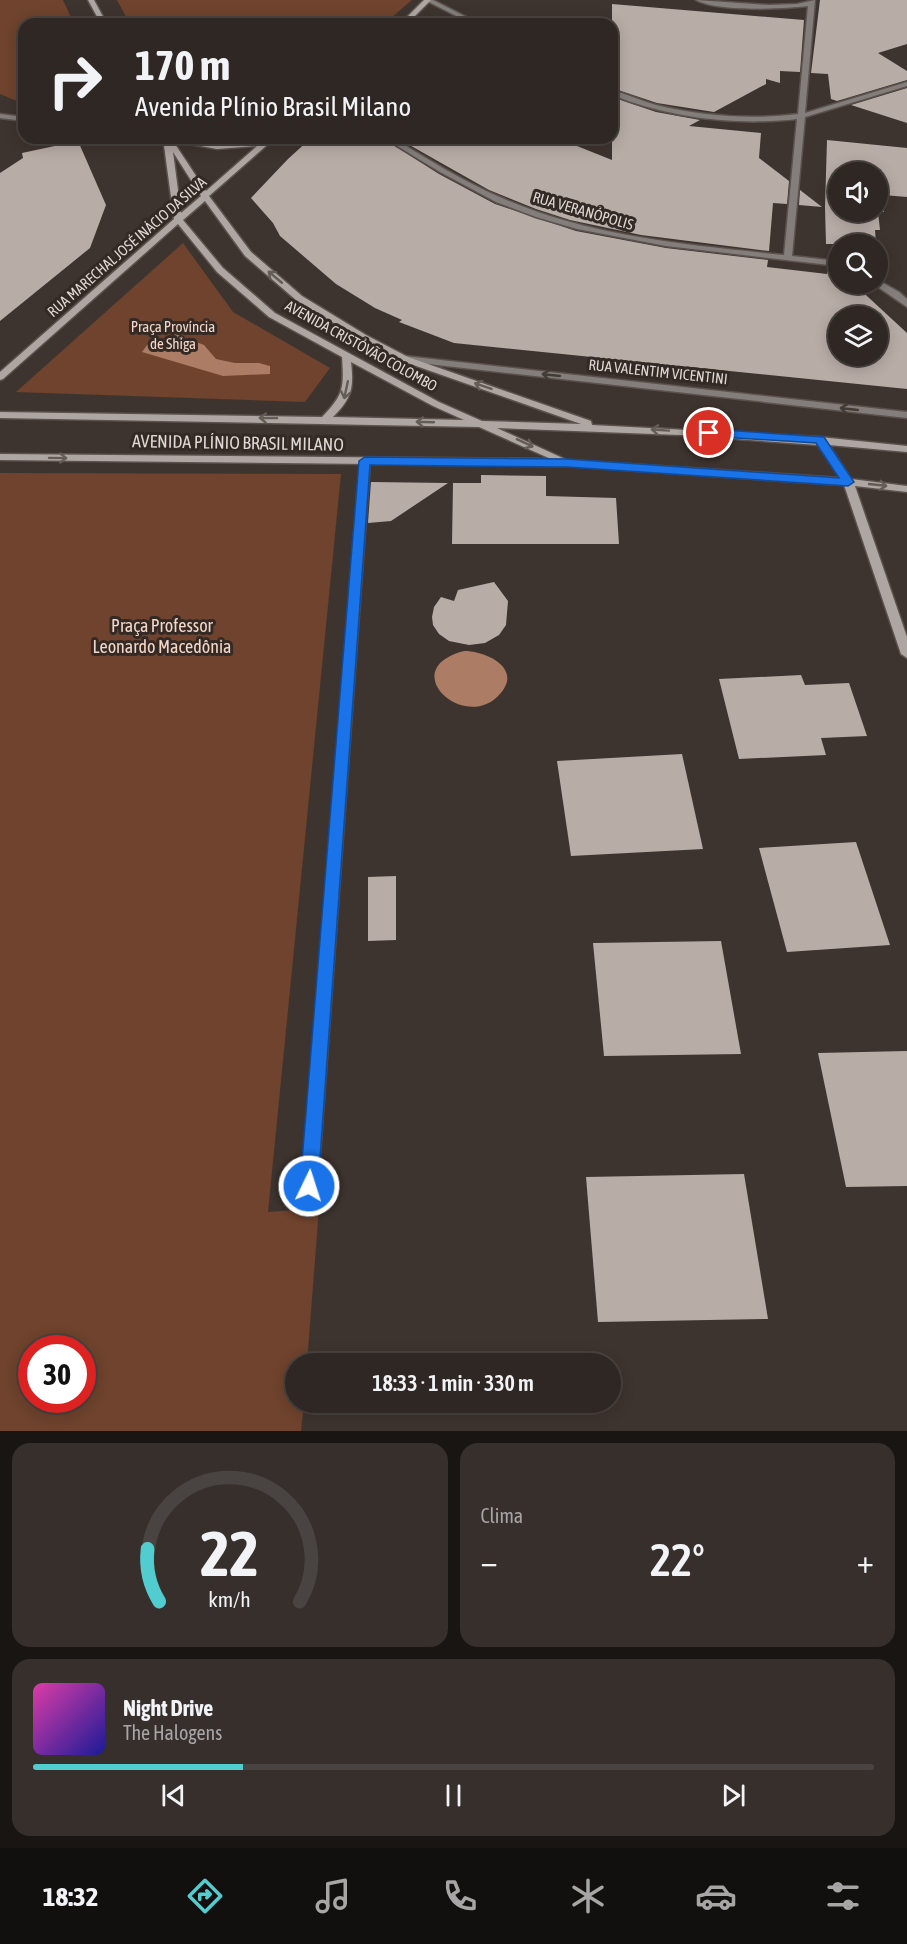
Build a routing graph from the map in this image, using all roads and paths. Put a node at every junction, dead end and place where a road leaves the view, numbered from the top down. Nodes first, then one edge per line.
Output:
1 (91, 0) edge
2 (428, 0) edge
3 (699, 0) edge
4 (811, 2) edge
5 (101, 18) edge
6 (409, 18) edge
7 (465, 18) edge
8 (907, 84) edge
9 (618, 94) edge
10 (0, 116) edge
11 (800, 116) junction
12 (18, 118) edge
13 (170, 144) edge
14 (173, 144) edge
15 (191, 144) edge
16 (252, 144) edge
17 (264, 144) edge
18 (399, 144) edge
19 (205, 196) junction
20 (178, 219) junction
21 (788, 258) junction
22 (828, 263) edge
23 (888, 289) edge
24 (907, 304) edge
25 (346, 354) junction
26 (405, 359) junction
27 (0, 377) edge
28 (907, 415) edge
29 (0, 416) edge
30 (326, 419) junction
31 (483, 424) junction
32 (597, 426) junction
33 (820, 440) junction
34 (907, 449) edge
35 (0, 457) edge
36 (365, 461) junction
37 (567, 463) junction
38 (848, 482) junction
39 (907, 489) edge
40 (907, 654) edge
41 (308, 1209) dead end

1 - 5 main road
2 - 6 main road
2 - 7 street
3 - 4 street
4 - 11 street
8 - 11 street
9 - 11 street
10 - 12 street
11 - 21 street
13 - 20 main road
14 - 19 main road, AVENIDA CRISTÓVÃO COLOMBO
15 - 16 main road
17 - 19 main road, RUA MARECHAL JOSÉ INÁCIO DA SILVA
18 - 21 street, RUA VERANÓPOLIS
19 - 20 main road, RUA MARECHAL JOSÉ INÁCIO DA SILVA
26 -> 19 main road, AVENIDA CRISTÓVÃO COLOMBO
20 - 25 main road, AVENIDA CRISTÓVÃO COLOMBO
20 - 27 main road, RUA MARECHAL JOSÉ INÁCIO DA SILVA
21 - 22 street, RUA VERANÓPOLIS
23 - 24 street
25 -> 30 main road
25 - 31 main road, AVENIDA CRISTÓVÃO COLOMBO
28 -> 26 street, RUA VALENTIM VICENTINI
32 -> 26 main road, AVENIDA CRISTÓVÃO COLOMBO
30 -> 29 main road, AVENIDA PLÍNIO BRASIL MILANO
31 -> 30 main road, AVENIDA PLÍNIO BRASIL MILANO
31 - 32 main road, AVENIDA PLÍNIO BRASIL MILANO
31 -> 37 main road, AVENIDA CRISTÓVÃO COLOMBO
33 -> 32 main road, AVENIDA PLÍNIO BRASIL MILANO
33 - 34 main road, AVENIDA PLÍNIO BRASIL MILANO
33 - 38 main road
35 -> 36 main road, AVENIDA PLÍNIO BRASIL MILANO
36 - 37 main road, AVENIDA PLÍNIO BRASIL MILANO
36 - 41 street
37 - 38 main road, AVENIDA PLÍNIO BRASIL MILANO
38 -> 39 main road, AVENIDA PLÍNIO BRASIL MILANO
38 - 40 main road

